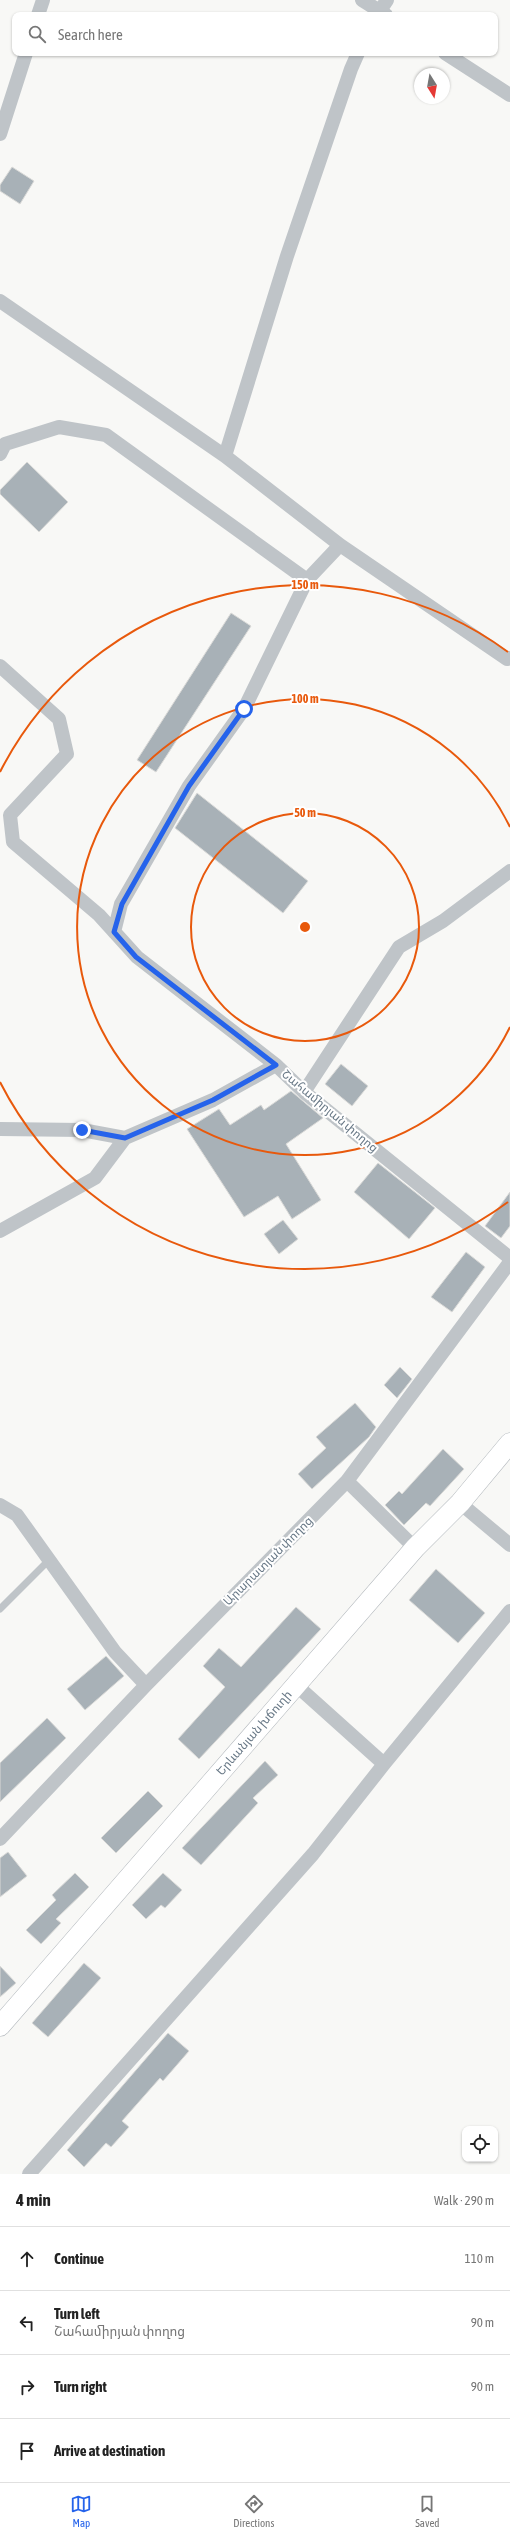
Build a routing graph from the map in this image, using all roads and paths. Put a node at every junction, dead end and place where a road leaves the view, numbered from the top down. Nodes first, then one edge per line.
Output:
1 (43, 0) edge
2 (362, 0) edge
3 (382, 10) edge
4 (39, 12) edge
5 (25, 56) edge
6 (357, 56) edge
7 (450, 56) edge
8 (510, 95) edge
9 (0, 134) edge
10 (0, 302) edge
11 (0, 454) edge
12 (226, 456) junction
13 (340, 545) junction
14 (307, 580) junction
15 (510, 658) edge
16 (0, 666) edge
17 (510, 871) edge
18 (114, 932) junction
19 (276, 1065) junction
20 (304, 1092) junction
21 (0, 1129) edge
22 (125, 1138) junction
23 (0, 1232) edge
24 (510, 1258) edge
25 (510, 1262) edge
26 (510, 1443) edge
27 (347, 1481) junction
28 (460, 1503) junction
29 (0, 1505) edge
30 (510, 1545) edge
31 (415, 1548) junction
32 (49, 1560) junction
33 (0, 1609) edge
34 (510, 1611) edge
35 (146, 1685) junction
36 (296, 1685) junction
37 (384, 1764) junction
38 (0, 1839) edge
39 (0, 2026) edge
40 (29, 2174) edge

1 - 4 street
2 - 3 street
5 - 9 street
6 - 12 street
7 - 8 street
10 - 12 street
11 - 14 street
12 - 13 street
13 - 14 street
13 - 15 street
14 - 18 street
16 - 18 street, Շահամիրյան փողոց
17 - 20 street
18 - 19 street, Շահամիրյան փողոց
19 - 20 street, Շահամիրյան փողոց
19 - 22 street
20 - 24 street, Շահամիրյան փողոց
21 - 22 street
22 - 23 street
25 - 27 street, Արարատյան փողոց
26 - 28 main road, Երևանյան խճուղի
27 - 31 street
27 - 35 street, Արարատյան փողոց
28 - 30 street
28 - 31 main road, Երևանյան խճուղի
29 - 32 street
31 - 36 main road, Երևանյան խճուղի
32 - 33 lane
32 - 35 street
34 - 37 street
35 - 38 street, Արարատյան փողոց
36 - 37 street
36 - 39 main road, Երևանյան խճուղի
37 - 40 street

